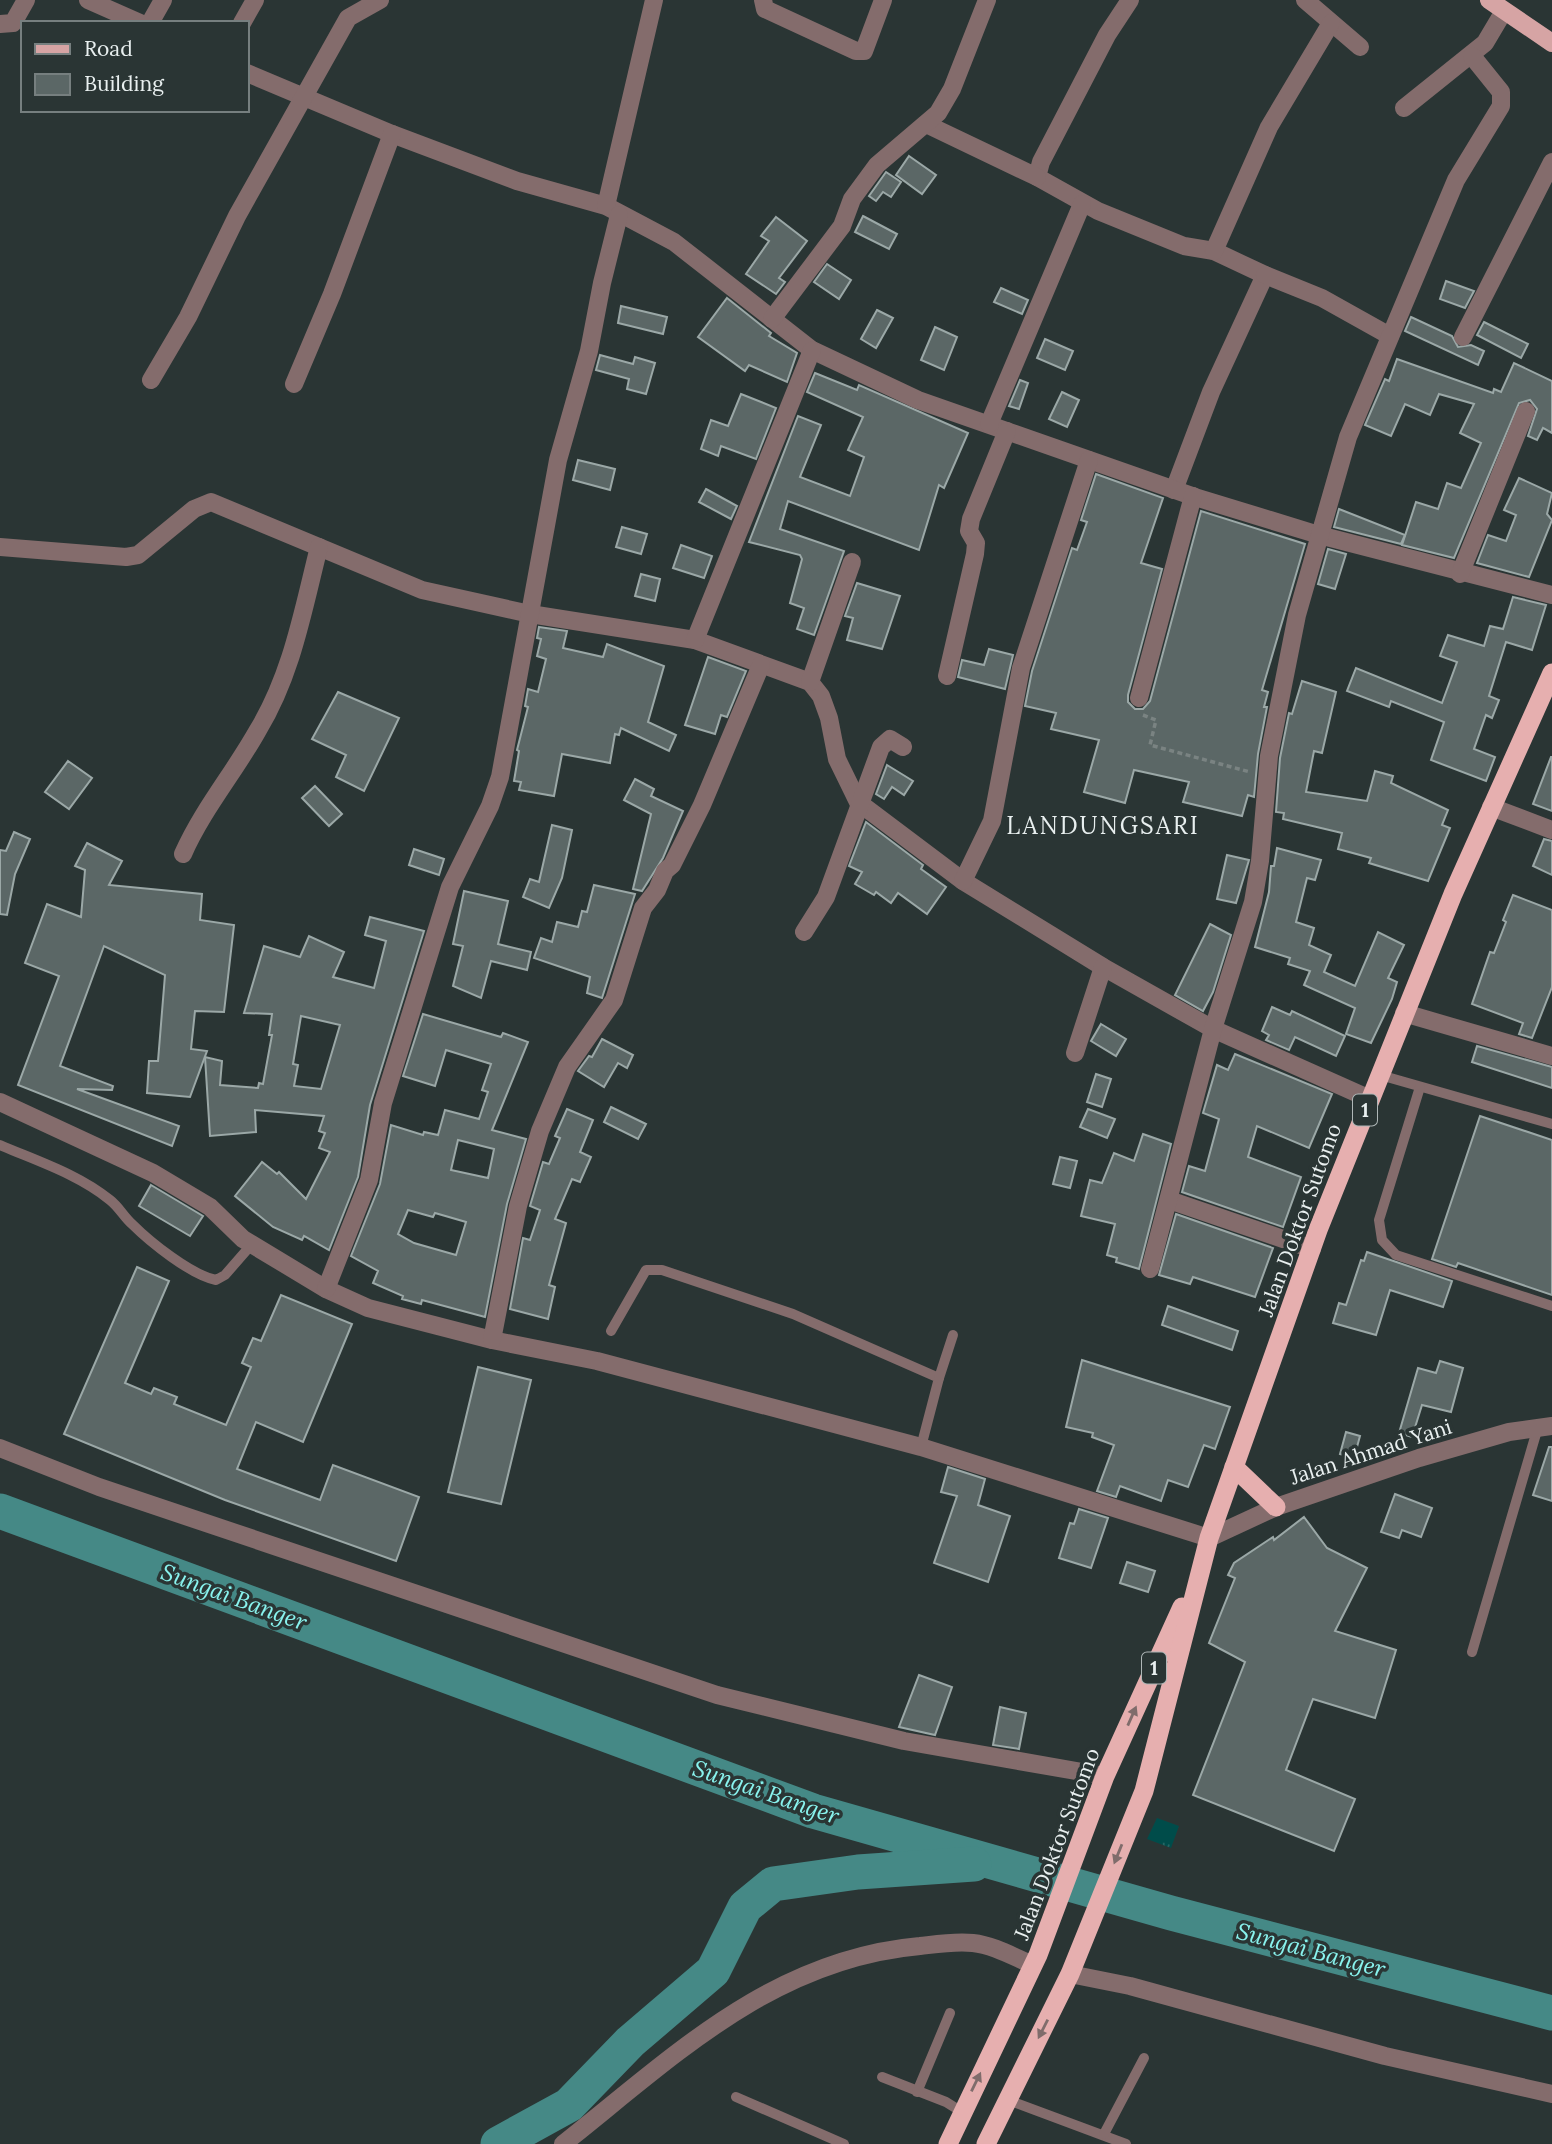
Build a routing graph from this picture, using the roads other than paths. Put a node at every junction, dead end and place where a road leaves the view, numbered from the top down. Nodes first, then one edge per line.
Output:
1 (26, 0) edge
2 (88, 0) edge
3 (163, 0) edge
4 (254, 0) edge
5 (380, 0) edge
6 (654, 0) edge
7 (763, 0) edge
8 (883, 0) edge
9 (987, 0) edge
10 (1130, 0) edge
11 (1305, 0) edge
12 (1489, 0) edge
13 (1504, 11) junction
14 (135, 21) edge
15 (151, 21) edge
16 (243, 21) edge
17 (1331, 23) junction
18 (0, 24) edge
19 (1551, 39) edge
20 (1360, 47) dead end
21 (1472, 56) junction
22 (248, 73) edge
23 (306, 97) junction
24 (1404, 108) dead end
25 (926, 124) junction
26 (392, 134) junction
27 (1552, 162) edge
28 (1038, 177) junction
29 (1082, 204) junction
30 (613, 210) junction
31 (1214, 251) junction
32 (1265, 275) junction
33 (772, 319) junction
34 (1390, 335) junction
35 (1463, 337) dead end
36 (812, 350) junction
37 (151, 380) dead end
38 (293, 384) dead end
39 (1526, 411) dead end
40 (989, 424) junction
41 (1007, 431) junction
42 (1089, 460) junction
43 (1174, 490) junction
44 (1193, 496) junction
45 (1319, 535) junction
46 (0, 547) edge
47 (319, 547) junction
48 (852, 562) dead end
49 (1460, 574) junction
50 (1552, 595) edge
51 (530, 614) junction
52 (695, 640) junction
53 (761, 665) junction
54 (1552, 673) edge
55 (947, 676) dead end
56 (810, 682) junction
57 (1139, 698) road end
58 (903, 747) dead end
59 (858, 802) junction
60 (1491, 807) junction
61 (1552, 830) edge
62 (183, 854) dead end
63 (962, 881) junction
64 (804, 932) dead end
65 (1102, 967) junction
66 (1404, 1013) junction
67 (1213, 1029) junction
68 (1075, 1053) dead end
69 (1552, 1056) edge
70 (1380, 1075) junction
71 (1420, 1087) junction
72 (1370, 1099) junction
73 (0, 1102) edge
74 (1552, 1124) edge
75 (0, 1145) edge
76 (1169, 1200) junction
77 (252, 1244) junction
78 (1312, 1249) junction
79 (1150, 1269) dead end
80 (327, 1289) junction
81 (1552, 1306) edge
82 (611, 1331) dead end
83 (953, 1335) dead end
84 (492, 1340) junction
85 (939, 1378) junction
86 (1545, 1426) edge
87 (921, 1447) junction
88 (0, 1448) edge
89 (1234, 1467) junction
90 (1276, 1507) junction
91 (1209, 1538) junction
92 (1204, 1558) junction
93 (1472, 1652) dead end
94 (1105, 1777) junction
95 (1036, 1960) junction
96 (1071, 1971) junction
97 (950, 2013) dead end
98 (1144, 2059) dead end
99 (882, 2077) dead end
100 (917, 2092) junction
101 (1552, 2094) edge
102 (736, 2097) dead end
103 (1008, 2100) junction
104 (962, 2112) junction
105 (1104, 2134) junction
106 (563, 2144) edge
107 (844, 2144) edge
108 (948, 2144) edge
109 (986, 2144) edge
110 (1126, 2144) edge

1 - 18 street
2 - 14 street
3 - 15 street
4 - 16 street
5 - 23 street
6 - 30 street
7 - 8 street
9 - 25 street
10 - 28 street
11 - 17 street
12 - 13 main road
13 - 19 main road
13 - 21 street
17 - 20 street
17 - 31 street
21 - 24 street
21 - 34 street
22 - 23 street
23 - 26 street
23 - 37 street
25 - 28 street
25 - 33 street
26 - 30 street
26 - 38 street
27 - 35 street
28 - 29 street
29 - 31 street
29 - 40 street
30 - 33 street
30 - 51 street
31 - 32 street
32 - 34 street
32 - 43 street
33 - 36 street
34 - 45 street
36 - 40 street
36 - 52 street
39 - 49 street
40 - 41 street
41 - 42 street
41 - 55 street
42 - 43 street
42 - 63 street
43 - 44 street
44 - 45 street
44 - 57 street
45 - 49 street
45 - 67 street
46 - 47 street
47 - 51 street
47 - 62 street
48 - 56 street
49 - 50 street
51 - 52 street
51 - 80 street
52 - 53 street
53 - 56 street
53 - 84 street
54 - 60 highway, Jalan Doktor Sutomo / 1
56 - 59 street
58 - 59 street
59 - 63 street
59 - 64 street
60 - 61 street
60 - 66 highway, Jalan Doktor Sutomo / 1
63 - 65 street
65 - 67 street
65 - 68 street
66 - 69 street
66 - 70 highway, Jalan Doktor Sutomo / 1
67 - 72 street
67 - 76 street
70 - 71 lane
70 - 72 highway, Jalan Doktor Sutomo / 1
71 - 74 lane
71 - 81 lane
72 - 78 highway, Jalan Doktor Sutomo / 1
73 - 77 street
75 - 77 lane
76 - 78 street
76 - 79 street
77 - 80 street
78 - 89 highway, Jalan Doktor Sutomo / 1
80 - 84 street
82 - 85 lane
83 - 85 lane
84 - 87 street
85 - 87 lane
86 - 90 street, Jalan Ahmad Yani
86 - 93 lane
87 - 91 street
88 - 94 street
89 - 90 highway
89 - 91 highway, Jalan Doktor Sutomo / 1
90 - 91 street, Jalan Ahmad Yani
91 - 92 highway, Jalan Doktor Sutomo / 1
94 -> 92 highway, Jalan Doktor Sutomo / 1
92 -> 96 highway, Jalan Doktor Sutomo / 1
94 - 95 highway, Jalan Doktor Sutomo / 1
104 -> 95 highway, Jalan Doktor Sutomo / 1
95 - 106 street
96 - 101 street
96 -> 103 highway, Jalan Doktor Sutomo / 1
97 - 100 lane
98 - 105 lane
99 - 100 lane
100 - 104 lane
102 - 107 lane
103 - 105 lane
103 - 109 highway, Jalan Doktor Sutomo / 1
104 - 108 highway, Jalan Doktor Sutomo / 1
105 - 110 lane

